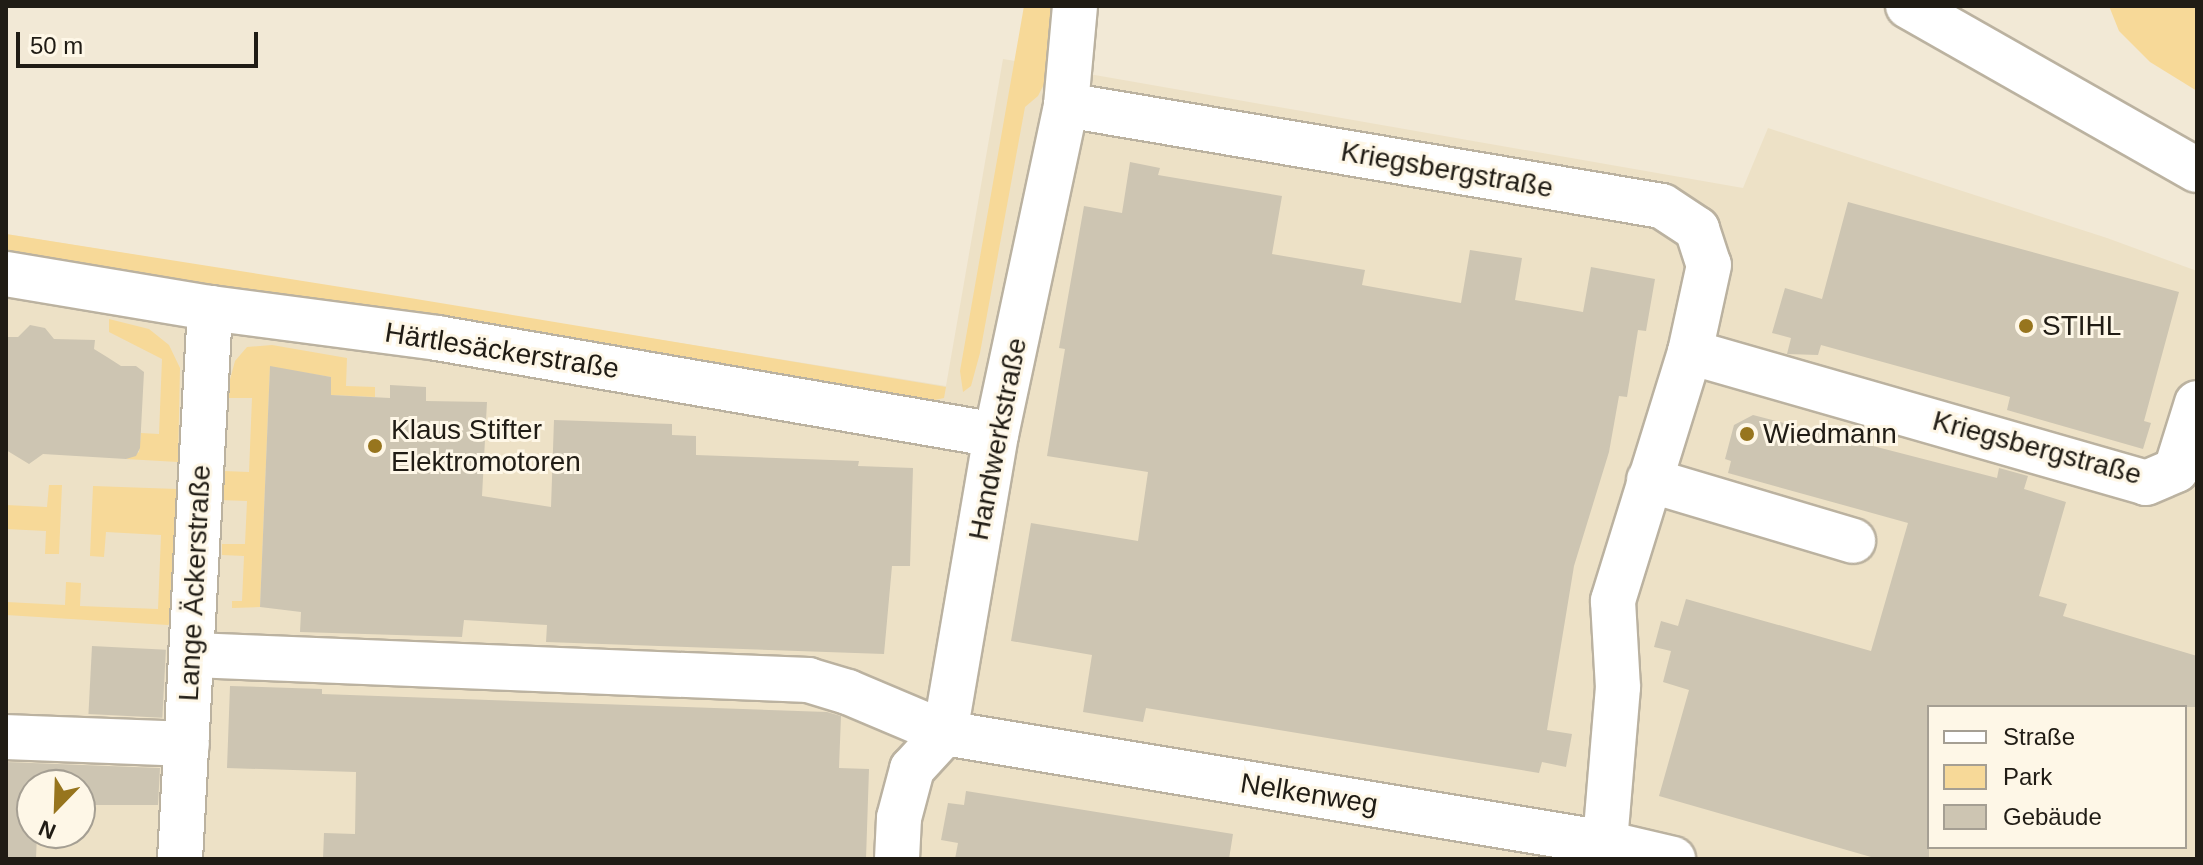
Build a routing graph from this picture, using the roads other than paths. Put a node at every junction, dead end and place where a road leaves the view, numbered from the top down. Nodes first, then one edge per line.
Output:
1 (1075, 6) edge
2 (1908, 6) edge
3 (1066, 105) junction
4 (2197, 170) edge
5 (6, 274) edge
6 (210, 308) junction
7 (1690, 352) junction
8 (2197, 403) edge
9 (996, 435) junction
10 (1649, 480) junction
11 (1853, 541) dead end
12 (193, 655) junction
13 (945, 733) junction
14 (6, 737) edge
15 (187, 744) junction
16 (1639, 853) edge
17 (180, 859) edge
18 (897, 859) edge

1 - 3 street, Handwerkstraße
2 - 4 street
3 - 7 street, Kriegsbergstraße
3 - 9 street, Handwerkstraße
5 - 6 street, Härtlesäckerstraße
6 - 9 street, Härtlesäckerstraße
6 - 12 street, Lange Äckerstraße
7 - 8 street, Kriegsbergstraße
7 - 10 street, Kriegsbergstraße
9 - 13 street, Handwerkstraße
10 - 11 street
10 - 16 street, Kriegsbergstraße
12 - 13 street, Nelkenweg
12 - 15 street, Lange Äckerstraße
13 - 16 street, Nelkenweg
13 - 18 street
14 - 15 street
15 - 17 street, Lange Äckerstraße

